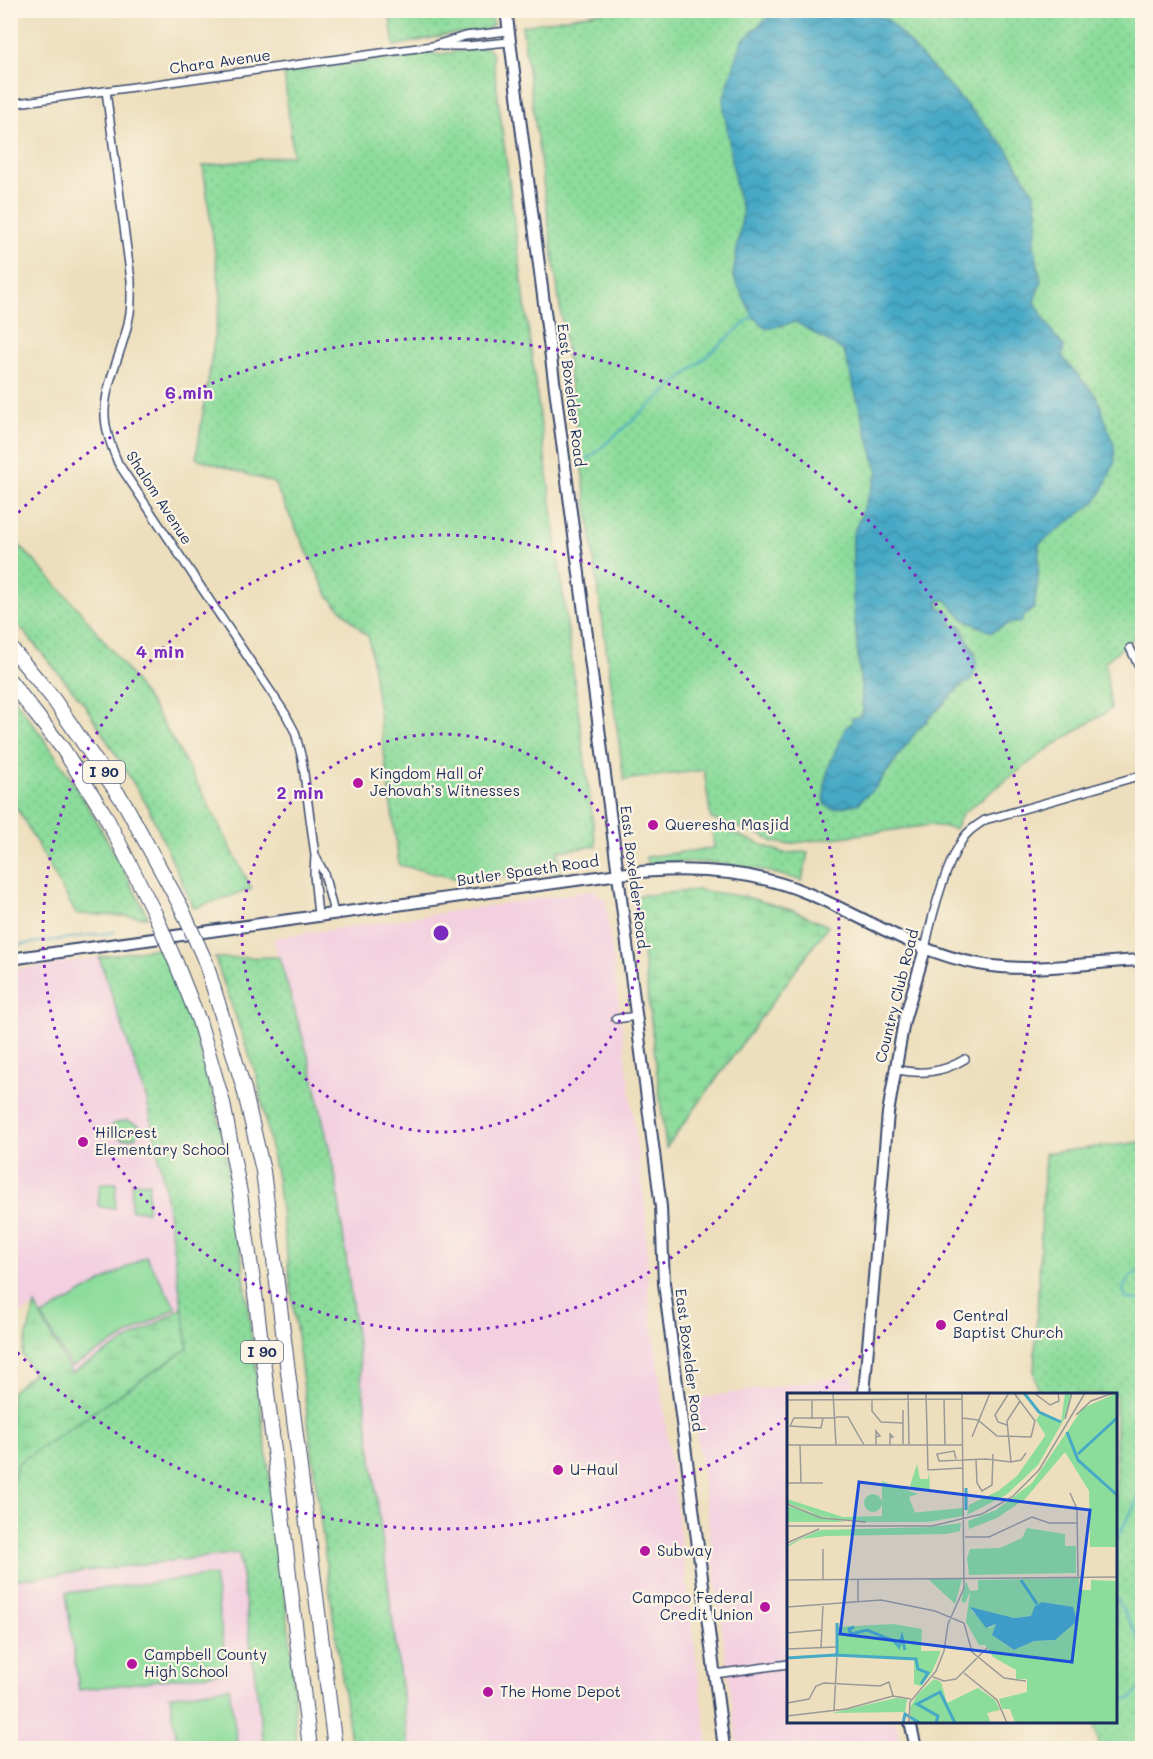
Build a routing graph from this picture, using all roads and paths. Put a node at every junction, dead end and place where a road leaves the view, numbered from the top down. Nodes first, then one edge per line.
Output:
1 (506, 10) edge
2 (508, 36) junction
3 (106, 91) junction
4 (10, 104) edge
5 (10, 647) edge
6 (1130, 648) dead end
7 (1143, 673) edge
8 (10, 681) edge
9 (1143, 775) edge
10 (315, 855) junction
11 (619, 874) junction
12 (334, 913) junction
13 (318, 915) junction
14 (925, 949) junction
15 (10, 959) edge
16 (1143, 960) edge
17 (636, 1016) junction
18 (616, 1019) dead end
19 (965, 1059) dead end
20 (894, 1069) junction
21 (864, 1393) edge
22 (309, 1540) junction
23 (292, 1615) junction
24 (787, 1664) edge
25 (715, 1674) junction
26 (910, 1723) edge
27 (301, 1749) edge
28 (310, 1749) edge
29 (335, 1749) edge
30 (343, 1749) edge
31 (724, 1749) edge
32 (916, 1749) edge

1 - 2 main road, East Boxelder Road
2 - 3 street, Chara Avenue
2 - 11 main road, East Boxelder Road
3 - 4 street, Chara Avenue
3 - 10 street, Shalom Avenue
5 - 22 highway, I 90, bridge
6 - 7 street
8 - 23 highway, I 90, bridge
9 - 14 street, Country Club Road
10 - 12 street, Shalom Avenue
10 - 13 street, Shalom Avenue
11 - 12 main road, Butler Spaeth Road
11 - 14 main road, Butler Spaeth Road
11 - 17 main road, East Boxelder Road
12 - 13 main road, Butler Spaeth Road
13 - 15 main road, Butler Spaeth Road
14 - 16 main road, Butler Spaeth Road
14 - 20 main road, Country Club Road
17 - 18 street
17 - 25 main road, East Boxelder Road
19 - 20 street
20 - 21 main road, Country Club Road
22 - 29 highway, I 90
22 - 30 highway, I 90
23 - 27 highway, I 90
23 - 28 highway, I 90
24 - 25 street
25 - 31 main road, East Boxelder Road
26 - 32 main road

